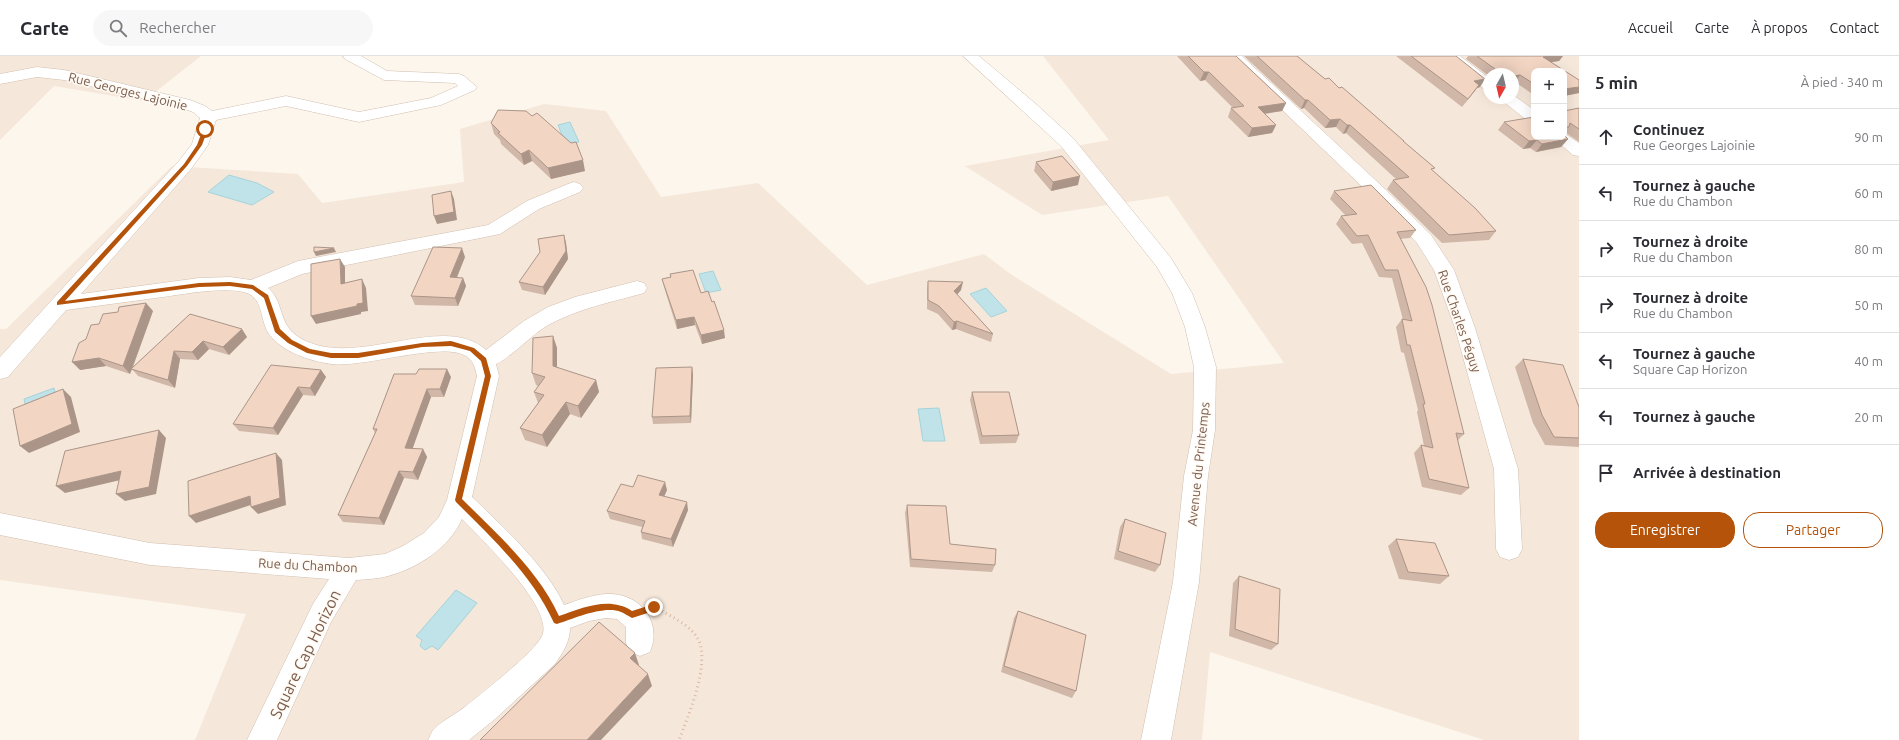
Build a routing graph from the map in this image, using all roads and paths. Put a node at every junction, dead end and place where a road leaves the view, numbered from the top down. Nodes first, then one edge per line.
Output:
1 (350, 56) edge
2 (970, 56) edge
3 (1233, 56) edge
4 (1450, 56) edge
5 (0, 79) edge
6 (1483, 81) edge
7 (1515, 104) edge
8 (1531, 116) edge
9 (209, 117) junction
10 (1564, 140) edge
11 (1579, 151) edge
12 (574, 188) dead end
13 (253, 287) junction
14 (638, 288) dead end
15 (59, 304) junction
16 (484, 360) junction
17 (0, 371) edge
18 (459, 500) junction
19 (0, 524) edge
20 (1509, 549) dead end
21 (349, 569) junction
22 (632, 614) junction
23 (557, 620) junction
24 (640, 644) dead end
25 (262, 740) edge
26 (443, 740) edge
27 (679, 740) edge
28 (1156, 740) edge

1 - 9 street
2 - 28 street, Avenue du Printemps
3 - 20 street, Rue Charles Péguy
4 - 6 street
5 - 9 street, Rue Georges Lajoinie
7 - 8 street
9 - 15 street
10 - 11 street
12 - 13 street
13 - 15 street
13 - 16 street
14 - 16 street
15 - 17 street
16 - 18 street, Rue du Chambon
18 - 21 street, Rue du Chambon
18 - 23 street
19 - 21 street, Rue du Chambon
21 - 25 street, Square Cap Horizon
22 - 23 street
22 - 24 street
22 - 27 path
23 - 26 street

